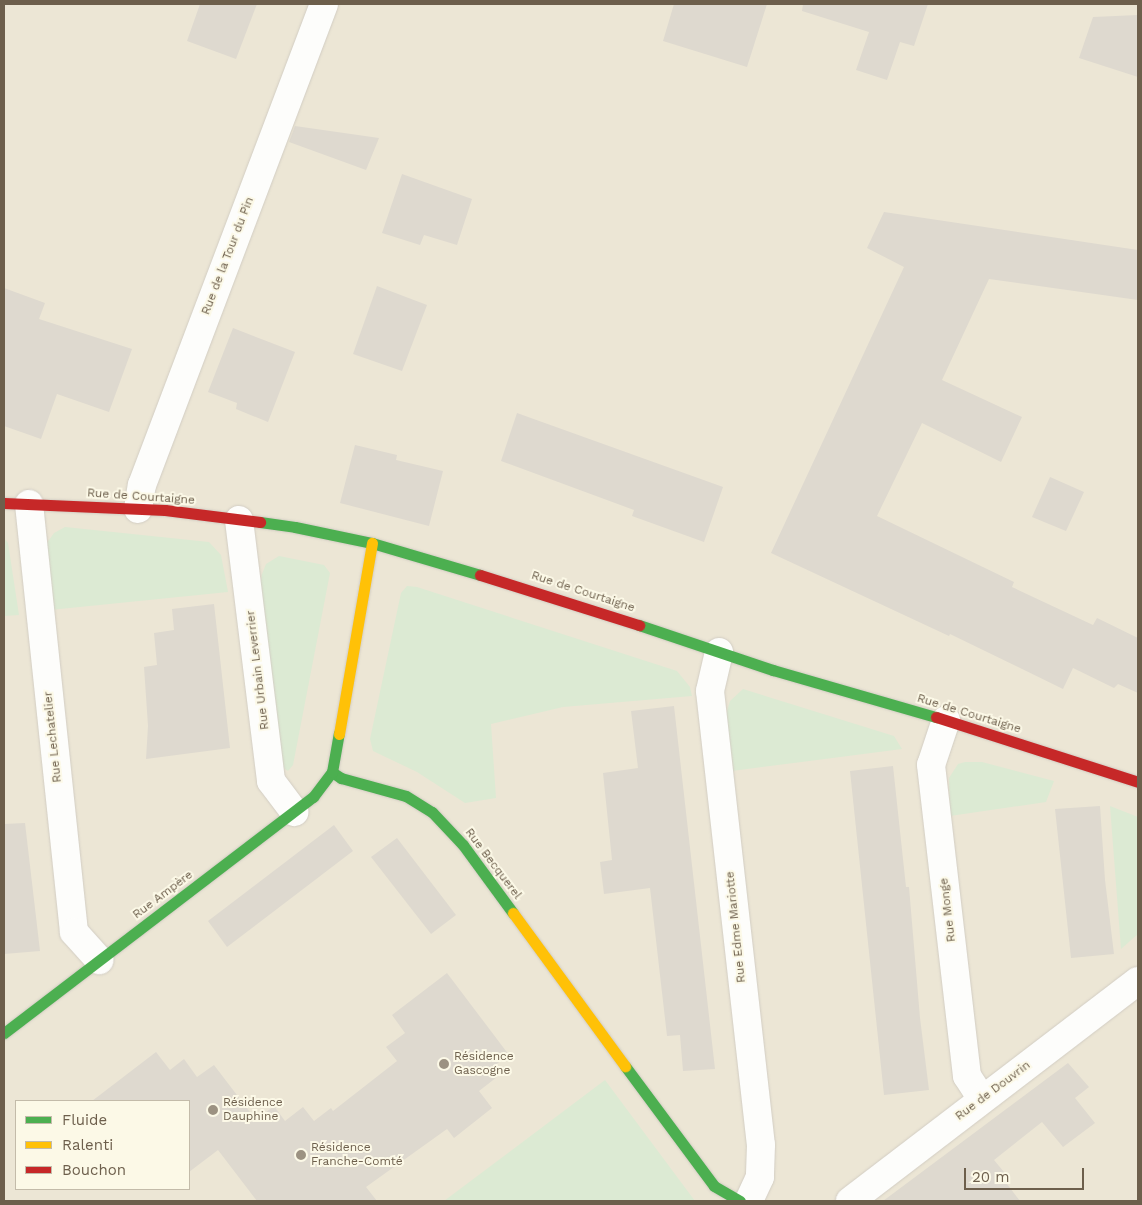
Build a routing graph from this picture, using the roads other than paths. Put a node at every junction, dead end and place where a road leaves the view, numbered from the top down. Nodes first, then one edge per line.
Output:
1 (324, 4) edge
2 (16, 504) edge
3 (138, 509) junction
4 (239, 520) junction
5 (372, 543) junction
6 (719, 652) junction
7 (946, 720) junction
8 (332, 772) junction
9 (1138, 782) edge
10 (294, 812) junction
11 (99, 960) junction
12 (1138, 981) edge
13 (4, 1033) edge
14 (982, 1099) junction
15 (740, 1201) edge
16 (749, 1201) edge
17 (850, 1201) edge

1 - 3 street, Rue de la Tour du Pin
2 - 3 street, Rue de Courtaigne
2 - 11 street, Rue Lechatelier
3 - 4 street, Rue de Courtaigne
4 - 5 street, Rue de Courtaigne
4 - 10 street, Rue Urbain Leverrier
5 - 6 street, Rue de Courtaigne
5 - 8 street
6 - 7 street, Rue de Courtaigne
6 - 16 street, Rue Edme Mariotte
7 - 9 street, Rue de Courtaigne
7 - 14 street, Rue Monge
8 - 10 street, Rue Ampère
8 - 15 street, Rue Becquerel
10 - 11 street, Rue Ampère
11 - 13 street, Rue Ampère
12 - 14 street, Rue de Douvrin
14 - 17 street, Rue de Douvrin

